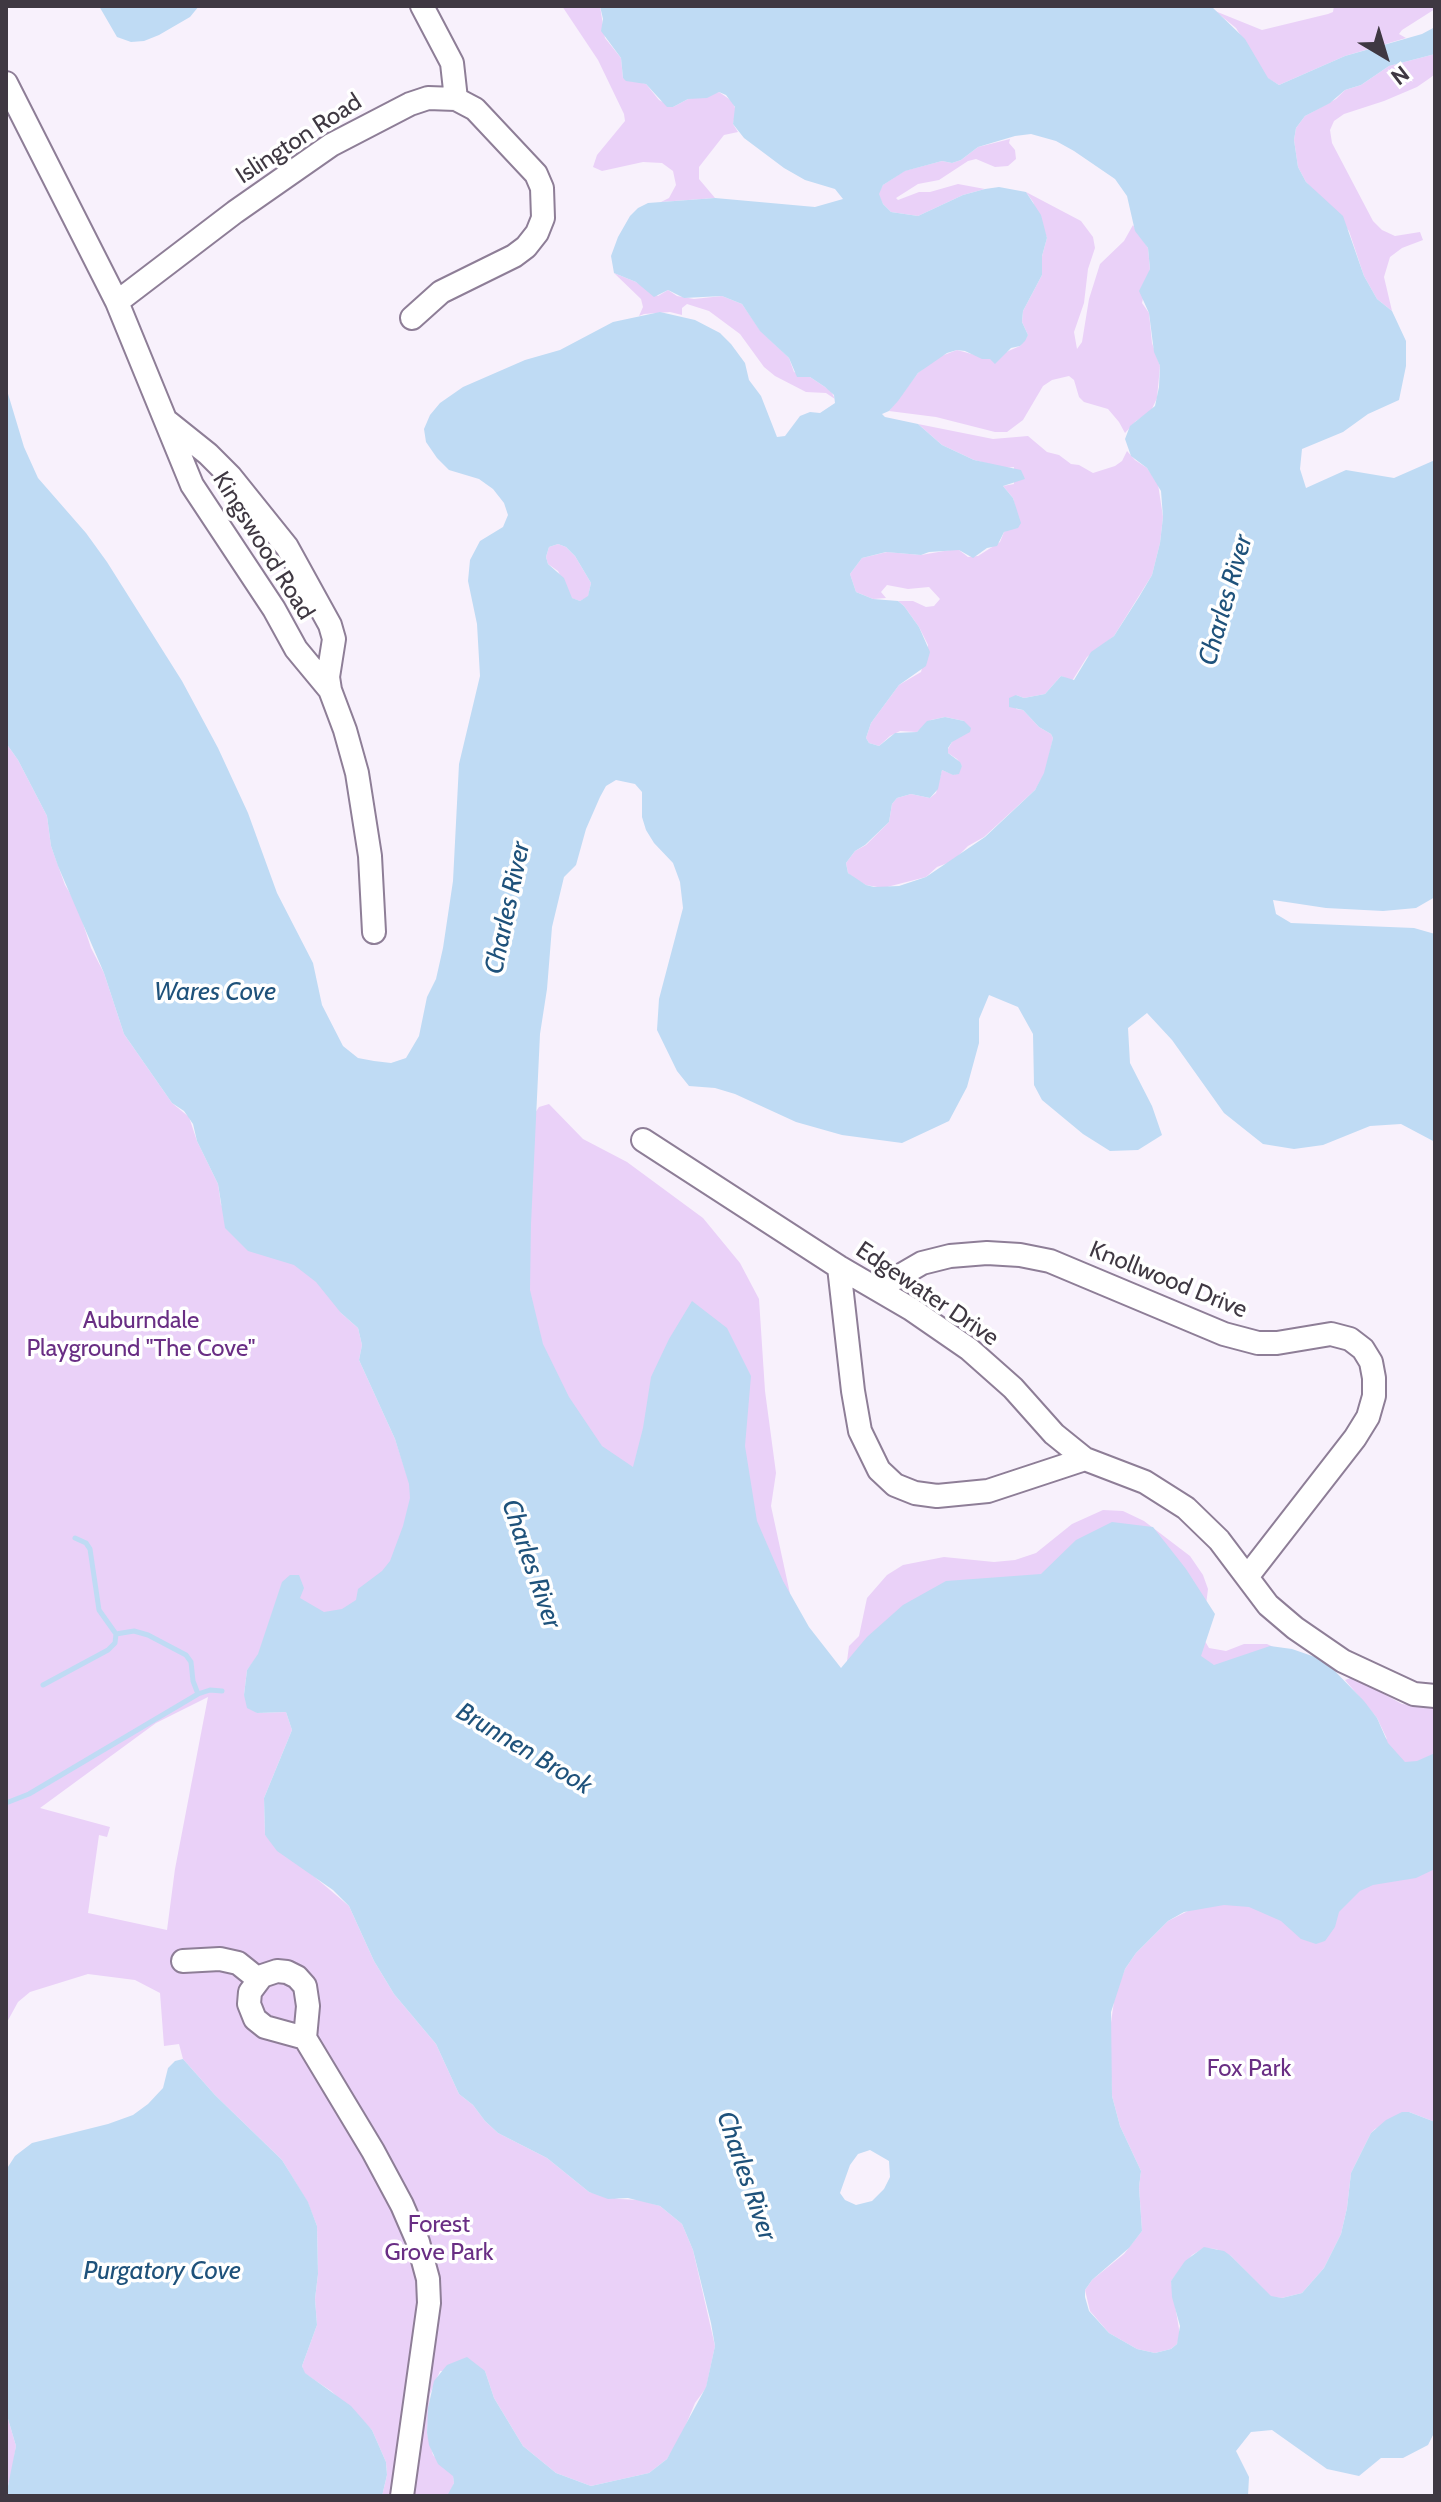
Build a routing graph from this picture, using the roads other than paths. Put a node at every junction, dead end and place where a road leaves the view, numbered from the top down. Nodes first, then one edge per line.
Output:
1 (422, 6) edge
2 (6, 83) edge
3 (456, 99) junction
4 (117, 302) junction
5 (412, 318) dead end
6 (167, 421) junction
7 (330, 690) junction
8 (374, 932) dead end
9 (643, 1140) dead end
10 (839, 1267) junction
11 (879, 1288) junction
12 (1085, 1459) junction
13 (1247, 1577) junction
14 (1435, 1696) edge
15 (183, 1961) dead end
16 (258, 1979) junction
17 (305, 2038) junction
18 (402, 2496) edge

1 - 3 street
2 - 4 street
3 - 4 street, Islington Road
3 - 5 street
4 - 6 street, Kingswood Road
6 - 7 street, Kingswood Road
6 - 7 street, Kingswood Road
7 - 8 street, Kingswood Road
9 - 10 street, Edgewater Drive
10 - 11 street, Edgewater Drive
10 - 12 street
11 - 12 street, Edgewater Drive
11 - 13 street, Knollwood Drive
12 - 13 street, Edgewater Drive
13 - 14 street, Edgewater Drive
15 - 16 street
16 - 17 street
16 - 17 street
17 - 18 street

